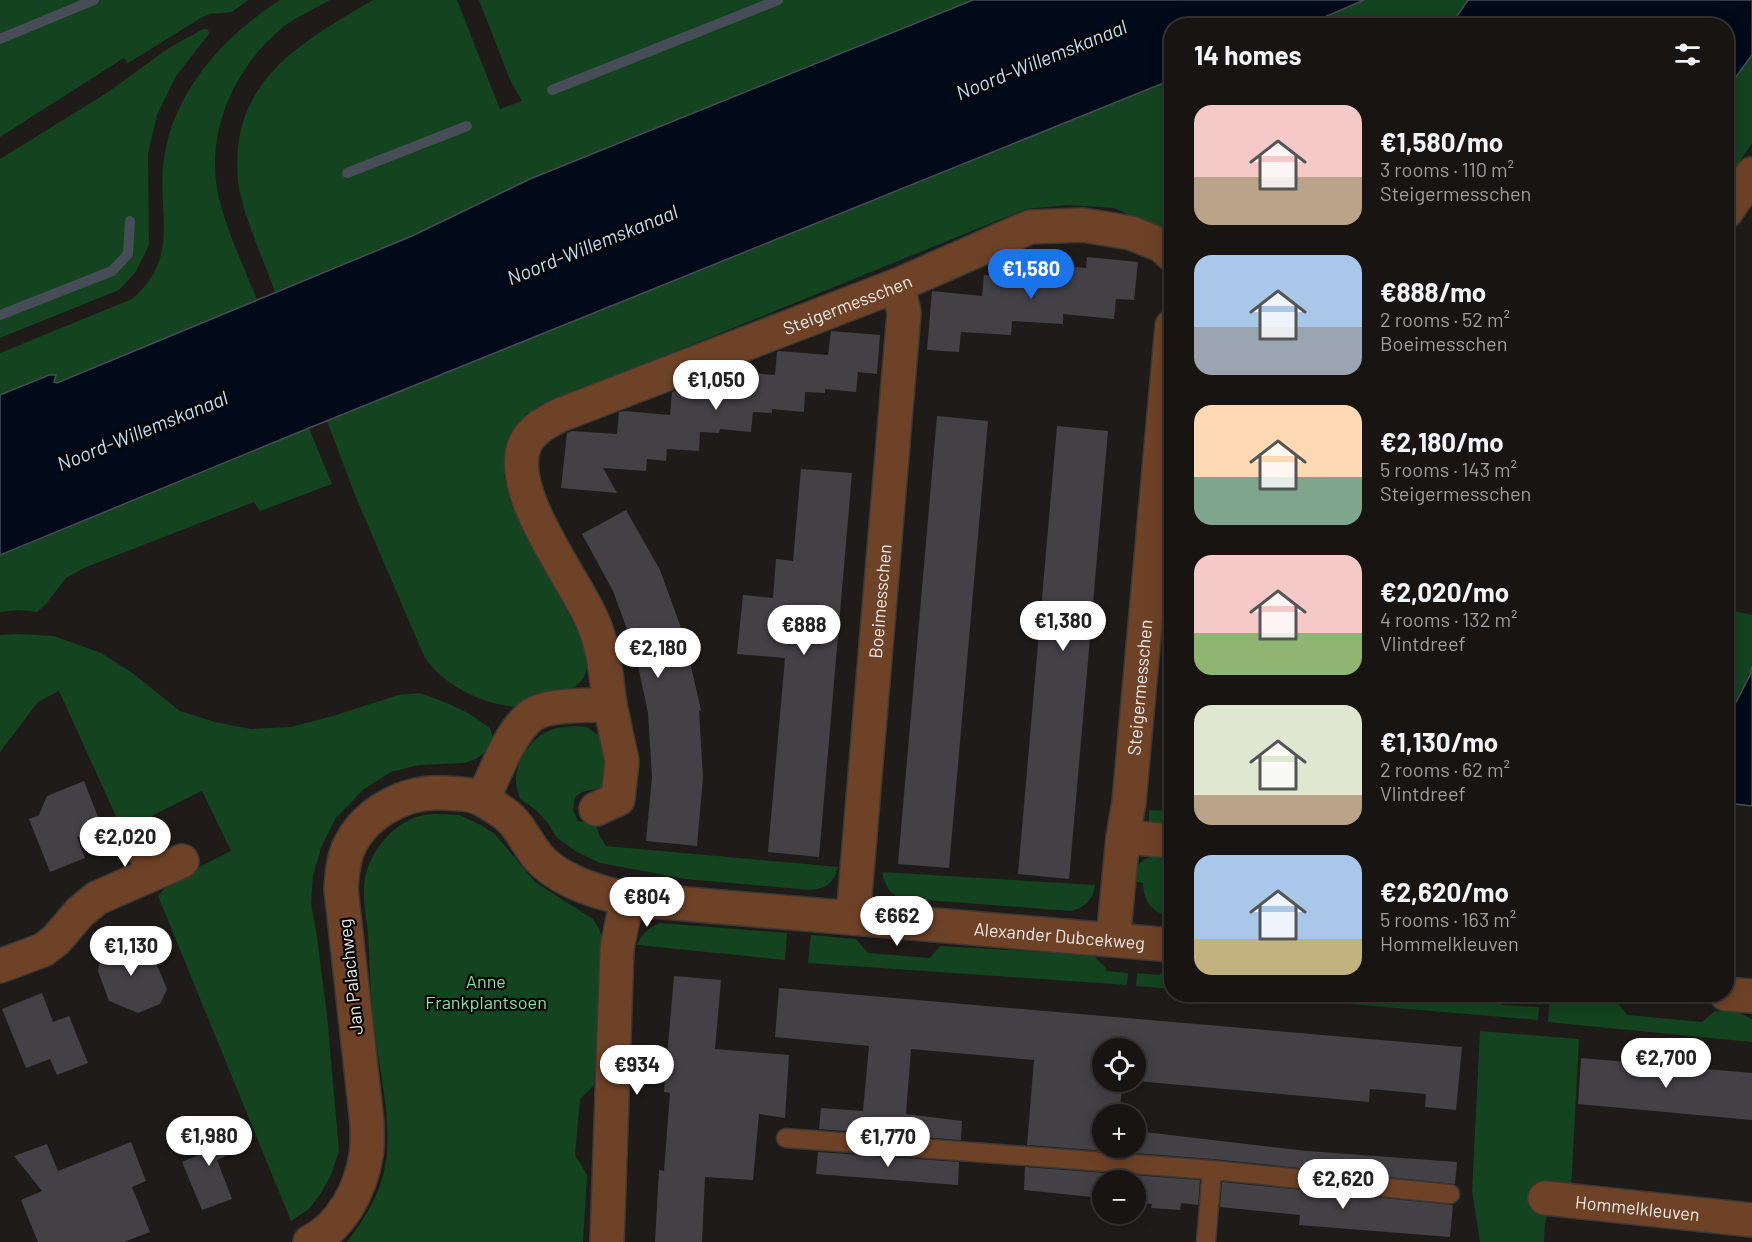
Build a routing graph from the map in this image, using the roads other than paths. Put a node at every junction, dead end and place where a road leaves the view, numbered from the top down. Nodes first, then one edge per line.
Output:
1 (1752, 174) edge
2 (1734, 200) edge
3 (1164, 248) edge
4 (898, 285) junction
5 (1164, 417) edge
6 (610, 705) junction
7 (483, 799) junction
8 (596, 809) dead end
9 (1123, 837) junction
10 (1164, 840) edge
11 (159, 860) dead end
12 (627, 899) junction
13 (853, 918) junction
14 (1113, 940) junction
15 (1164, 944) edge
16 (0, 966) edge
17 (1734, 995) edge
18 (1752, 996) edge
19 (786, 1138) dead end
20 (1212, 1170) junction
21 (1450, 1194) dead end
22 (1545, 1198) dead end
23 (1738, 1226) edge
24 (310, 1242) edge
25 (607, 1242) edge
26 (1206, 1242) edge

1 - 2 street
3 - 4 street, Steigermesschen
4 - 6 street, Steigermesschen
4 - 13 street, Boeimesschen
5 - 9 street, Steigermesschen
6 - 7 street
6 - 8 street, Steigermesschen
7 - 12 street, Alexander Dubcekweg
7 - 24 street, Jan Palachweg
9 - 10 street
9 - 14 street, Steigermesschen
11 - 16 street
12 - 13 street, Alexander Dubcekweg
12 - 25 street
13 - 14 street, Alexander Dubcekweg
14 - 15 street, Alexander Dubcekweg
17 - 18 street
19 - 20 lane
20 - 21 lane
20 - 26 lane
22 - 23 street, Hommelkleuven

